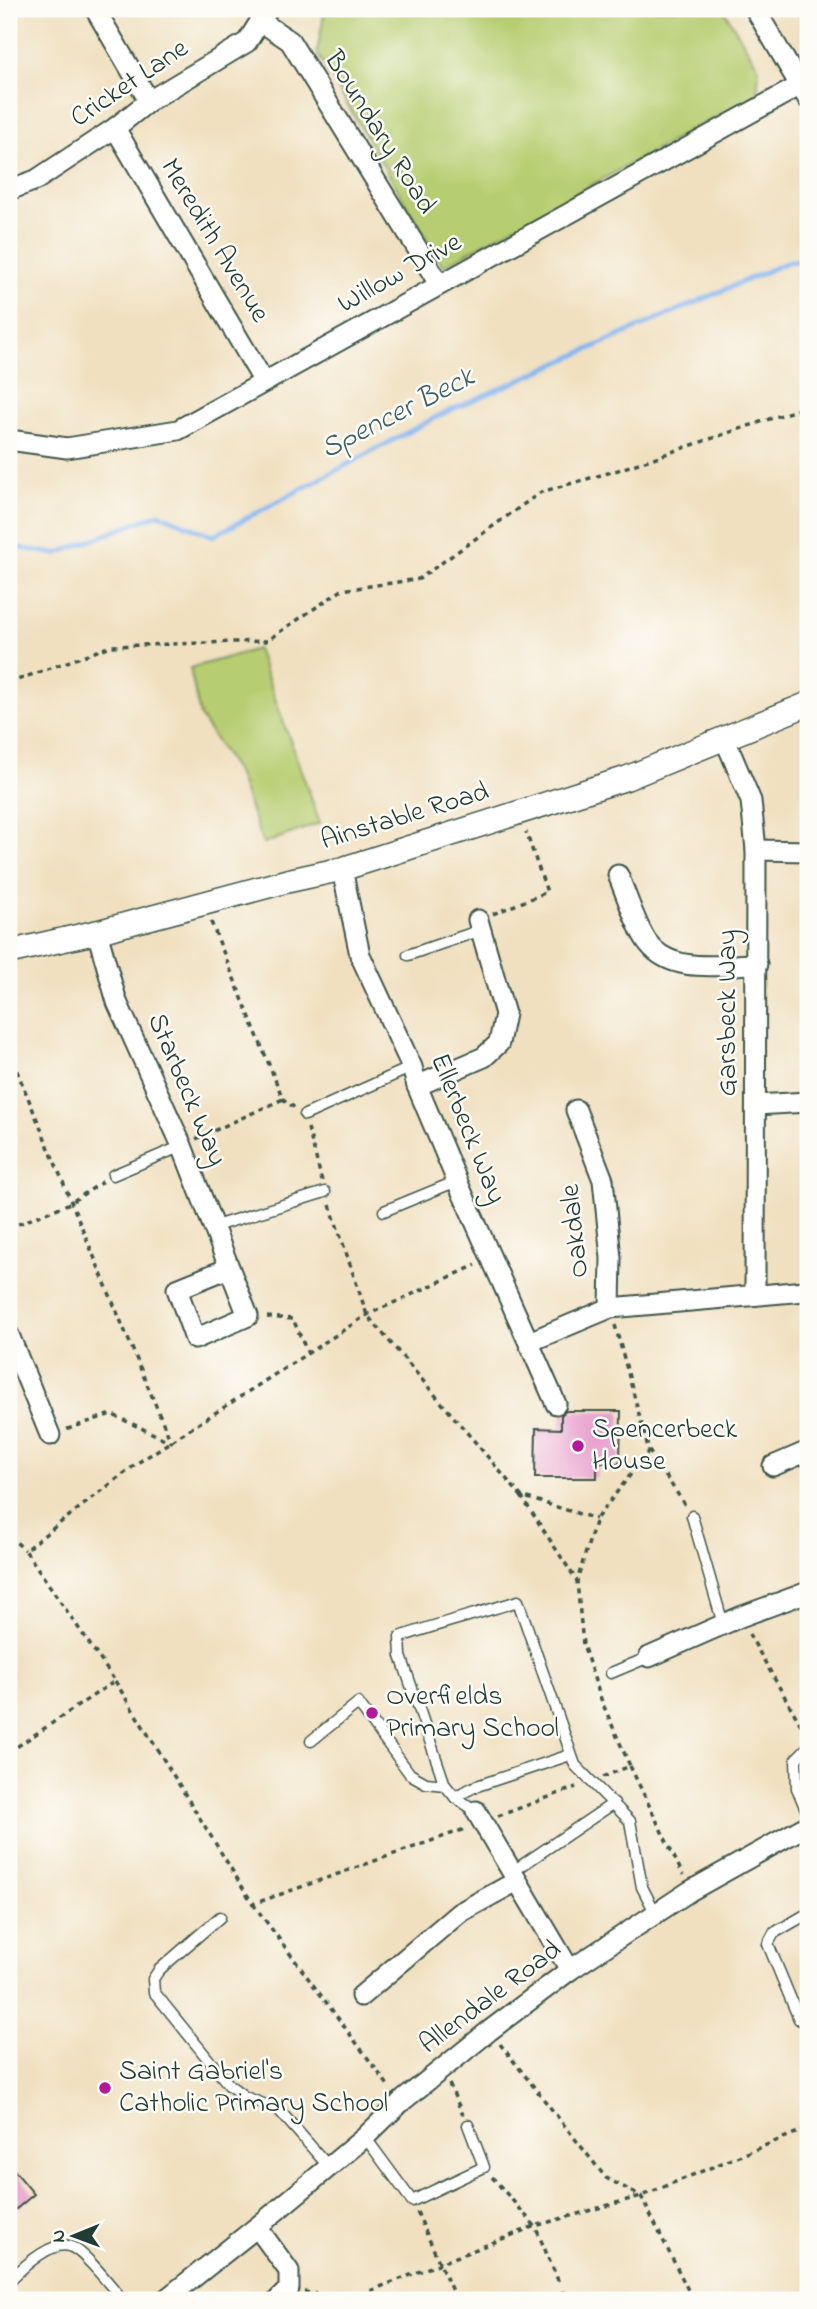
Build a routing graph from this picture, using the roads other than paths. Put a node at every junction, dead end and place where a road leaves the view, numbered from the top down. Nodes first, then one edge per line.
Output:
1 (95, 9) edge
2 (755, 9) edge
3 (264, 15) edge
4 (804, 92) edge
5 (149, 101) junction
6 (115, 128) junction
7 (9, 190) edge
8 (439, 284) junction
9 (264, 382) junction
10 (9, 440) edge
11 (808, 704) edge
12 (724, 737) junction
13 (756, 850) junction
14 (808, 851) edge
15 (342, 869) junction
16 (618, 875) dead end
17 (480, 925) joint
18 (97, 932) junction
19 (9, 952) edge
20 (408, 955) dead end
21 (757, 964) junction
22 (412, 1067) junction
23 (417, 1086) junction
24 (808, 1102) edge
25 (756, 1105) junction
26 (576, 1110) dead end
27 (305, 1115) road end
28 (182, 1146) junction
29 (113, 1175) road end
30 (457, 1181) junction
31 (325, 1192) road end
32 (384, 1211) dead end
33 (212, 1227) junction
34 (229, 1268) junction
35 (805, 1292) dead end
36 (755, 1295) junction
37 (610, 1308) junction
38 (9, 1335) edge
39 (529, 1342) junction
40 (556, 1405) dead end
41 (50, 1435) road end
42 (808, 1451) edge
43 (773, 1466) dead end
44 (692, 1516) dead end
45 (808, 1592) edge
46 (723, 1624) junction
47 (649, 1657) joint
48 (611, 1673) dead end
49 (311, 1741) dead end
50 (808, 1747) edge
51 (570, 1755) junction
52 (445, 1785) junction
53 (456, 1797) junction
54 (614, 1803) junction
55 (476, 1811) joint
56 (808, 1815) edge
57 (808, 1825) edge
58 (514, 1877) junction
59 (656, 1914) junction
60 (808, 1915) edge
61 (220, 1917) dead end
62 (570, 1970) junction
63 (361, 1996) dead end
64 (808, 2024) edge
65 (468, 2125) road end
66 (365, 2137) junction
67 (329, 2167) junction
68 (257, 2227) junction
69 (9, 2281) edge
70 (284, 2295) edge
71 (121, 2300) edge
72 (165, 2300) edge

1 - 5 street
2 - 4 street
3 - 5 street, Cricket Lane
3 - 8 street, Boundary Road
4 - 8 street, Willow Drive
5 - 6 street, Cricket Lane
6 - 7 street, Cricket Lane
6 - 9 street, Meredith Avenue
8 - 9 street, Willow Drive
9 - 10 street, Willow Drive
11 - 12 street, Ainstable Road
12 - 13 street, Garsbeck Way
12 - 15 street, Ainstable Road
13 - 14 street
13 - 21 street, Garsbeck Way
15 - 18 street, Ainstable Road
15 - 22 street, Ellerbeck Way
16 - 21 street
17 - 20 lane
17 - 23 street
18 - 19 street, Ainstable Road
18 - 28 street, Starbeck Way
21 - 25 street, Garsbeck Way
22 - 23 street, Ellerbeck Way
22 - 27 lane
23 - 30 street, Ellerbeck Way
24 - 25 street
25 - 36 street, Garsbeck Way
26 - 37 street, Oakdale
28 - 29 lane
28 - 33 street, Starbeck Way
30 - 32 lane
30 - 39 street, Ellerbeck Way
31 - 33 lane
33 - 34 street, Starbeck Way
34 - 34 street, Starbeck Way
35 - 36 street
36 - 37 street
37 - 39 street
38 - 41 street
39 - 40 street, Ellerbeck Way
42 - 43 street
44 - 46 lane
45 - 46 street
46 - 47 street
47 - 48 lane
49 - 52 lane
50 - 56 lane
51 - 52 lane
51 - 53 lane
51 - 54 lane
52 - 53 lane
53 - 55 lane
54 - 58 lane
54 - 59 lane
55 - 58 street
57 - 59 street, Allendale Road
58 - 62 street
58 - 63 street
59 - 62 street, Allendale Road
60 - 64 lane
61 - 67 lane
62 - 66 street, Allendale Road
65 - 66 lane
66 - 67 street, Allendale Road
67 - 68 street, Allendale Road
68 - 70 street
68 - 72 street, Allendale Road
69 - 71 lane

